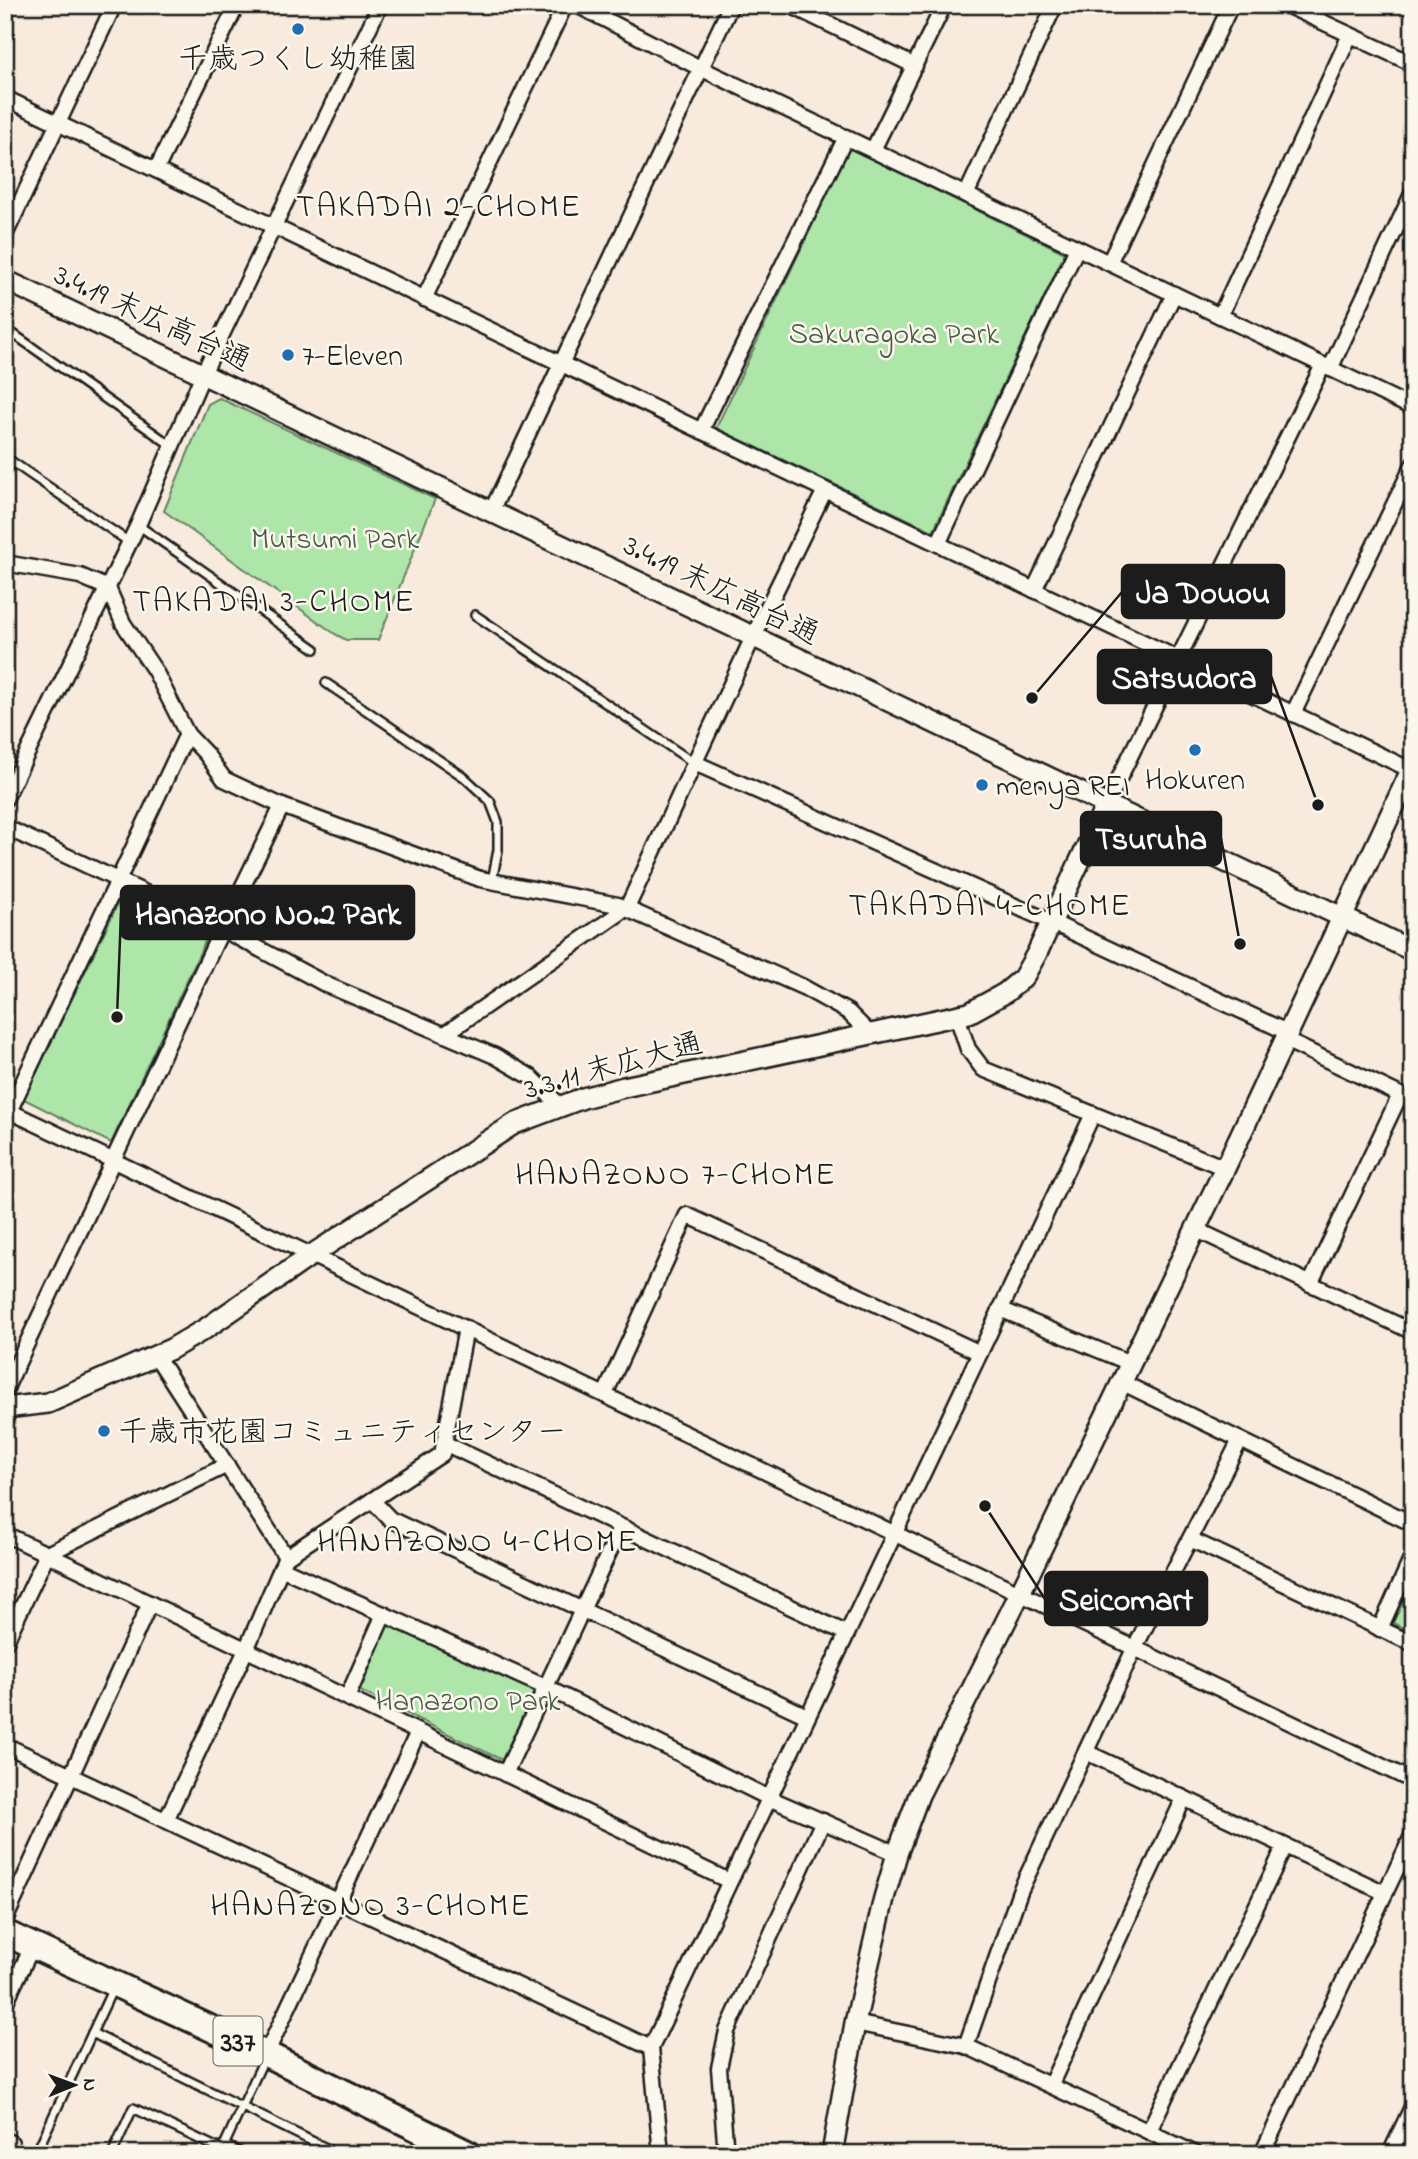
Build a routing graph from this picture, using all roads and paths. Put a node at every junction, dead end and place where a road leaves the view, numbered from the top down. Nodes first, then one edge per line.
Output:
1 (114, 5) edge
2 (237, 5) edge
3 (380, 5) edge
4 (565, 5) edge
5 (578, 5) edge
6 (731, 5) edge
7 (790, 5) edge
8 (944, 5) edge
9 (1055, 5) edge
10 (1231, 5) edge
11 (1286, 5) edge
12 (1350, 35) junction
13 (1413, 64) edge
14 (915, 66) junction
15 (700, 68) junction
16 (5, 98) edge
17 (59, 122) junction
18 (846, 137) junction
19 (873, 150) junction
20 (156, 170) junction
21 (1413, 192) edge
22 (966, 195) junction
23 (274, 227) junction
24 (5, 235) edge
25 (1077, 248) junction
26 (1110, 263) junction
27 (5, 280) edge
28 (1174, 294) junction
29 (424, 299) junction
30 (1220, 316) junction
31 (5, 328) edge
32 (561, 364) junction
33 (1326, 367) junction
34 (203, 374) junction
35 (1413, 408) edge
36 (701, 431) junction
37 (172, 446) junction
38 (5, 457) edge
39 (1413, 465) edge
40 (825, 490) junction
41 (491, 512) junction
42 (138, 525) junction
43 (130, 542) junction
44 (938, 544) junction
45 (5, 563) edge
46 (108, 588) junction
47 (1034, 590) junction
48 (475, 615) dead end
49 (753, 637) junction
50 (315, 649) dead end
51 (1179, 659) junction
52 (326, 683) dead end
53 (1293, 714) junction
54 (187, 734) junction
55 (695, 763) junction
56 (1412, 769) edge
57 (5, 799) edge
58 (1106, 805) junction
59 (282, 806) junction
60 (5, 827) edge
61 (119, 880) junction
62 (492, 881) junction
63 (627, 908) junction
64 (1342, 917) junction
65 (1051, 922) junction
66 (222, 929) junction
67 (1413, 951) edge
68 (957, 1016) junction
69 (445, 1034) junction
70 (870, 1035) junction
71 (1287, 1037) junction
72 (1406, 1098) edge
73 (560, 1106) junction
74 (7, 1113) edge
75 (1093, 1114) junction
76 (115, 1161) junction
77 (1224, 1168) junction
78 (1195, 1229) junction
79 (312, 1255) junction
80 (1310, 1284) junction
81 (1000, 1309) junction
82 (466, 1328) junction
83 (1413, 1332) edge
84 (980, 1353) junction
85 (156, 1356) junction
86 (1130, 1363) junction
87 (1121, 1381) junction
88 (5, 1390) edge
89 (605, 1394) junction
90 (5, 1408) edge
91 (1240, 1440) junction
92 (444, 1443) junction
93 (227, 1465) junction
94 (372, 1500) junction
95 (1413, 1524) edge
96 (621, 1527) junction
97 (894, 1531) junction
98 (5, 1534) edge
99 (1190, 1539) junction
100 (47, 1554) junction
101 (1413, 1555) edge
102 (284, 1562) junction
103 (1021, 1591) junction
104 (150, 1603) junction
105 (582, 1609) junction
106 (384, 1614) junction
107 (1380, 1629) junction
108 (846, 1633) junction
109 (5, 1643) edge
110 (1413, 1644) edge
111 (1135, 1647) junction
112 (246, 1650) junction
113 (545, 1687) junction
114 (346, 1698) junction
115 (807, 1716) junction
116 (418, 1732) junction
117 (5, 1745) edge
118 (1086, 1752) junction
119 (505, 1774) junction
120 (71, 1776) junction
121 (1413, 1780) edge
122 (769, 1798) junction
123 (1184, 1798) junction
124 (166, 1821) junction
125 (822, 1821) junction
126 (1413, 1834) edge
127 (1285, 1846) junction
128 (897, 1854) junction
129 (729, 1881) junction
130 (1385, 1893) junction
131 (338, 1901) junction
132 (5, 1920) edge
133 (5, 1933) edge
134 (32, 1947) junction
135 (115, 1984) junction
136 (5, 2003) edge
137 (855, 2023) junction
138 (92, 2033) junction
139 (966, 2046) junction
140 (651, 2048) junction
141 (266, 2054) junction
142 (1051, 2084) junction
143 (1413, 2105) edge
144 (241, 2108) junction
145 (1409, 2121) edge
146 (1149, 2131) junction
147 (5, 2140) edge
148 (224, 2145) junction
149 (6, 2154) edge
150 (49, 2154) edge
151 (112, 2154) edge
152 (244, 2154) edge
153 (338, 2154) edge
154 (470, 2154) edge
155 (661, 2154) edge
156 (726, 2154) edge
157 (832, 2154) edge
158 (1196, 2154) edge
159 (1262, 2154) edge
160 (1390, 2154) edge

1 - 17 street
2 - 20 street
3 - 23 street
4 - 29 street
5 - 15 street
6 - 15 street
7 - 14 street
8 - 14 street
9 - 22 street
10 - 26 street
11 - 12 street
12 - 13 street
12 - 30 street
14 - 19 street
15 - 18 street
15 - 32 street
16 - 17 street
17 - 20 street
17 - 24 street
18 - 19 street
18 - 36 street
19 - 22 street
20 - 23 street
21 - 33 street
22 - 25 street
23 - 29 street
23 - 34 street
25 - 26 street
25 - 44 street
26 - 28 street
27 - 34 street, 3.4.19 末広高台通
28 - 30 street
28 - 47 street
29 - 32 street
30 - 33 street
31 - 37 lane
32 - 36 street
32 - 41 street
33 - 35 street
33 - 51 street
34 - 37 street
34 - 41 street, 3.4.19 末広高台通
36 - 40 street
37 - 42 street
38 - 43 lane
39 - 53 street
40 - 44 street
40 - 49 street
41 - 49 street, 3.4.19 末広高台通
42 - 43 street
42 - 50 lane
43 - 46 street
44 - 47 street
45 - 46 street
46 - 54 street
46 - 57 street
47 - 51 street
48 - 55 lane
49 - 55 street
49 - 58 street, 3.4.19 末広高台通
51 - 53 street
51 - 58 street
52 - 62 lane
53 - 56 street
54 - 59 street
54 - 61 street
55 - 63 street
55 - 65 street
56 - 64 street
58 - 64 street, 3.4.19 末広高台通
58 - 65 street, 3.3.11 末広大通
59 - 62 street
59 - 66 street
60 - 61 street
61 - 66 street
61 - 74 street
62 - 63 street
63 - 69 street
63 - 70 street
64 - 67 street, 3.4.19 末広高台通
64 - 71 street
65 - 68 street, 3.3.11 末広大通
65 - 71 street
66 - 69 street
66 - 76 street
68 - 70 street, 3.3.11 末広大通
68 - 75 street
69 - 73 street
70 - 73 street, 3.3.11 末広大通
71 - 72 street
71 - 77 street
72 - 80 street
73 - 79 street, 3.3.11 末広大通
74 - 76 street
75 - 77 street
75 - 81 street
76 - 79 street
76 - 88 street
77 - 78 street
78 - 80 street
78 - 86 street
79 - 82 street
79 - 85 street, 3.3.11 末広大通
80 - 83 street
81 - 84 street
81 - 86 street
82 - 89 street
82 - 92 street
84 - 89 street
84 - 97 street
85 - 90 street, 3.3.11 末広大通
85 - 93 street
86 - 87 street
87 - 91 street
87 - 103 street
89 - 97 street
91 - 95 street
91 - 99 street
92 - 94 street
92 - 96 street
93 - 100 street
93 - 102 street
94 - 102 street
94 - 105 street
96 - 105 street
96 - 108 street
97 - 103 street
97 - 108 street
98 - 100 street
99 - 107 street
99 - 111 street
100 - 104 street
100 - 109 street
101 - 107 street
102 - 106 street
102 - 112 street
103 - 111 street
103 - 128 street
104 - 112 street
104 - 120 street
105 - 113 street
105 - 115 street
106 - 113 street
106 - 114 street
107 - 110 street
108 - 115 street
111 - 118 street
111 - 121 street
112 - 114 street
112 - 124 street
113 - 119 street
113 - 122 street
114 - 116 street
115 - 122 street
116 - 119 street
116 - 131 street
117 - 120 street
118 - 123 street
118 - 139 street
119 - 129 street
120 - 124 street
120 - 132 street
122 - 125 street
122 - 129 street
123 - 127 street
123 - 142 street
124 - 131 street
125 - 128 street
125 - 156 street
126 - 130 street
127 - 130 street
127 - 146 street
128 - 137 street
129 - 140 street
130 - 159 street
131 - 140 street
131 - 141 street
133 - 134 highway, 337
134 - 135 highway, 337
134 - 136 street
135 - 138 lane
135 - 141 highway, 337
137 - 139 street
137 - 157 street
138 - 144 lane
138 - 150 lane
139 - 142 street
140 - 155 street
141 - 144 lane
141 - 154 highway, 337
142 - 146 street
143 - 145 street
144 - 148 lane
144 - 153 lane
145 - 160 street
146 - 158 street
147 - 149 street
148 - 151 lane
148 - 152 lane

